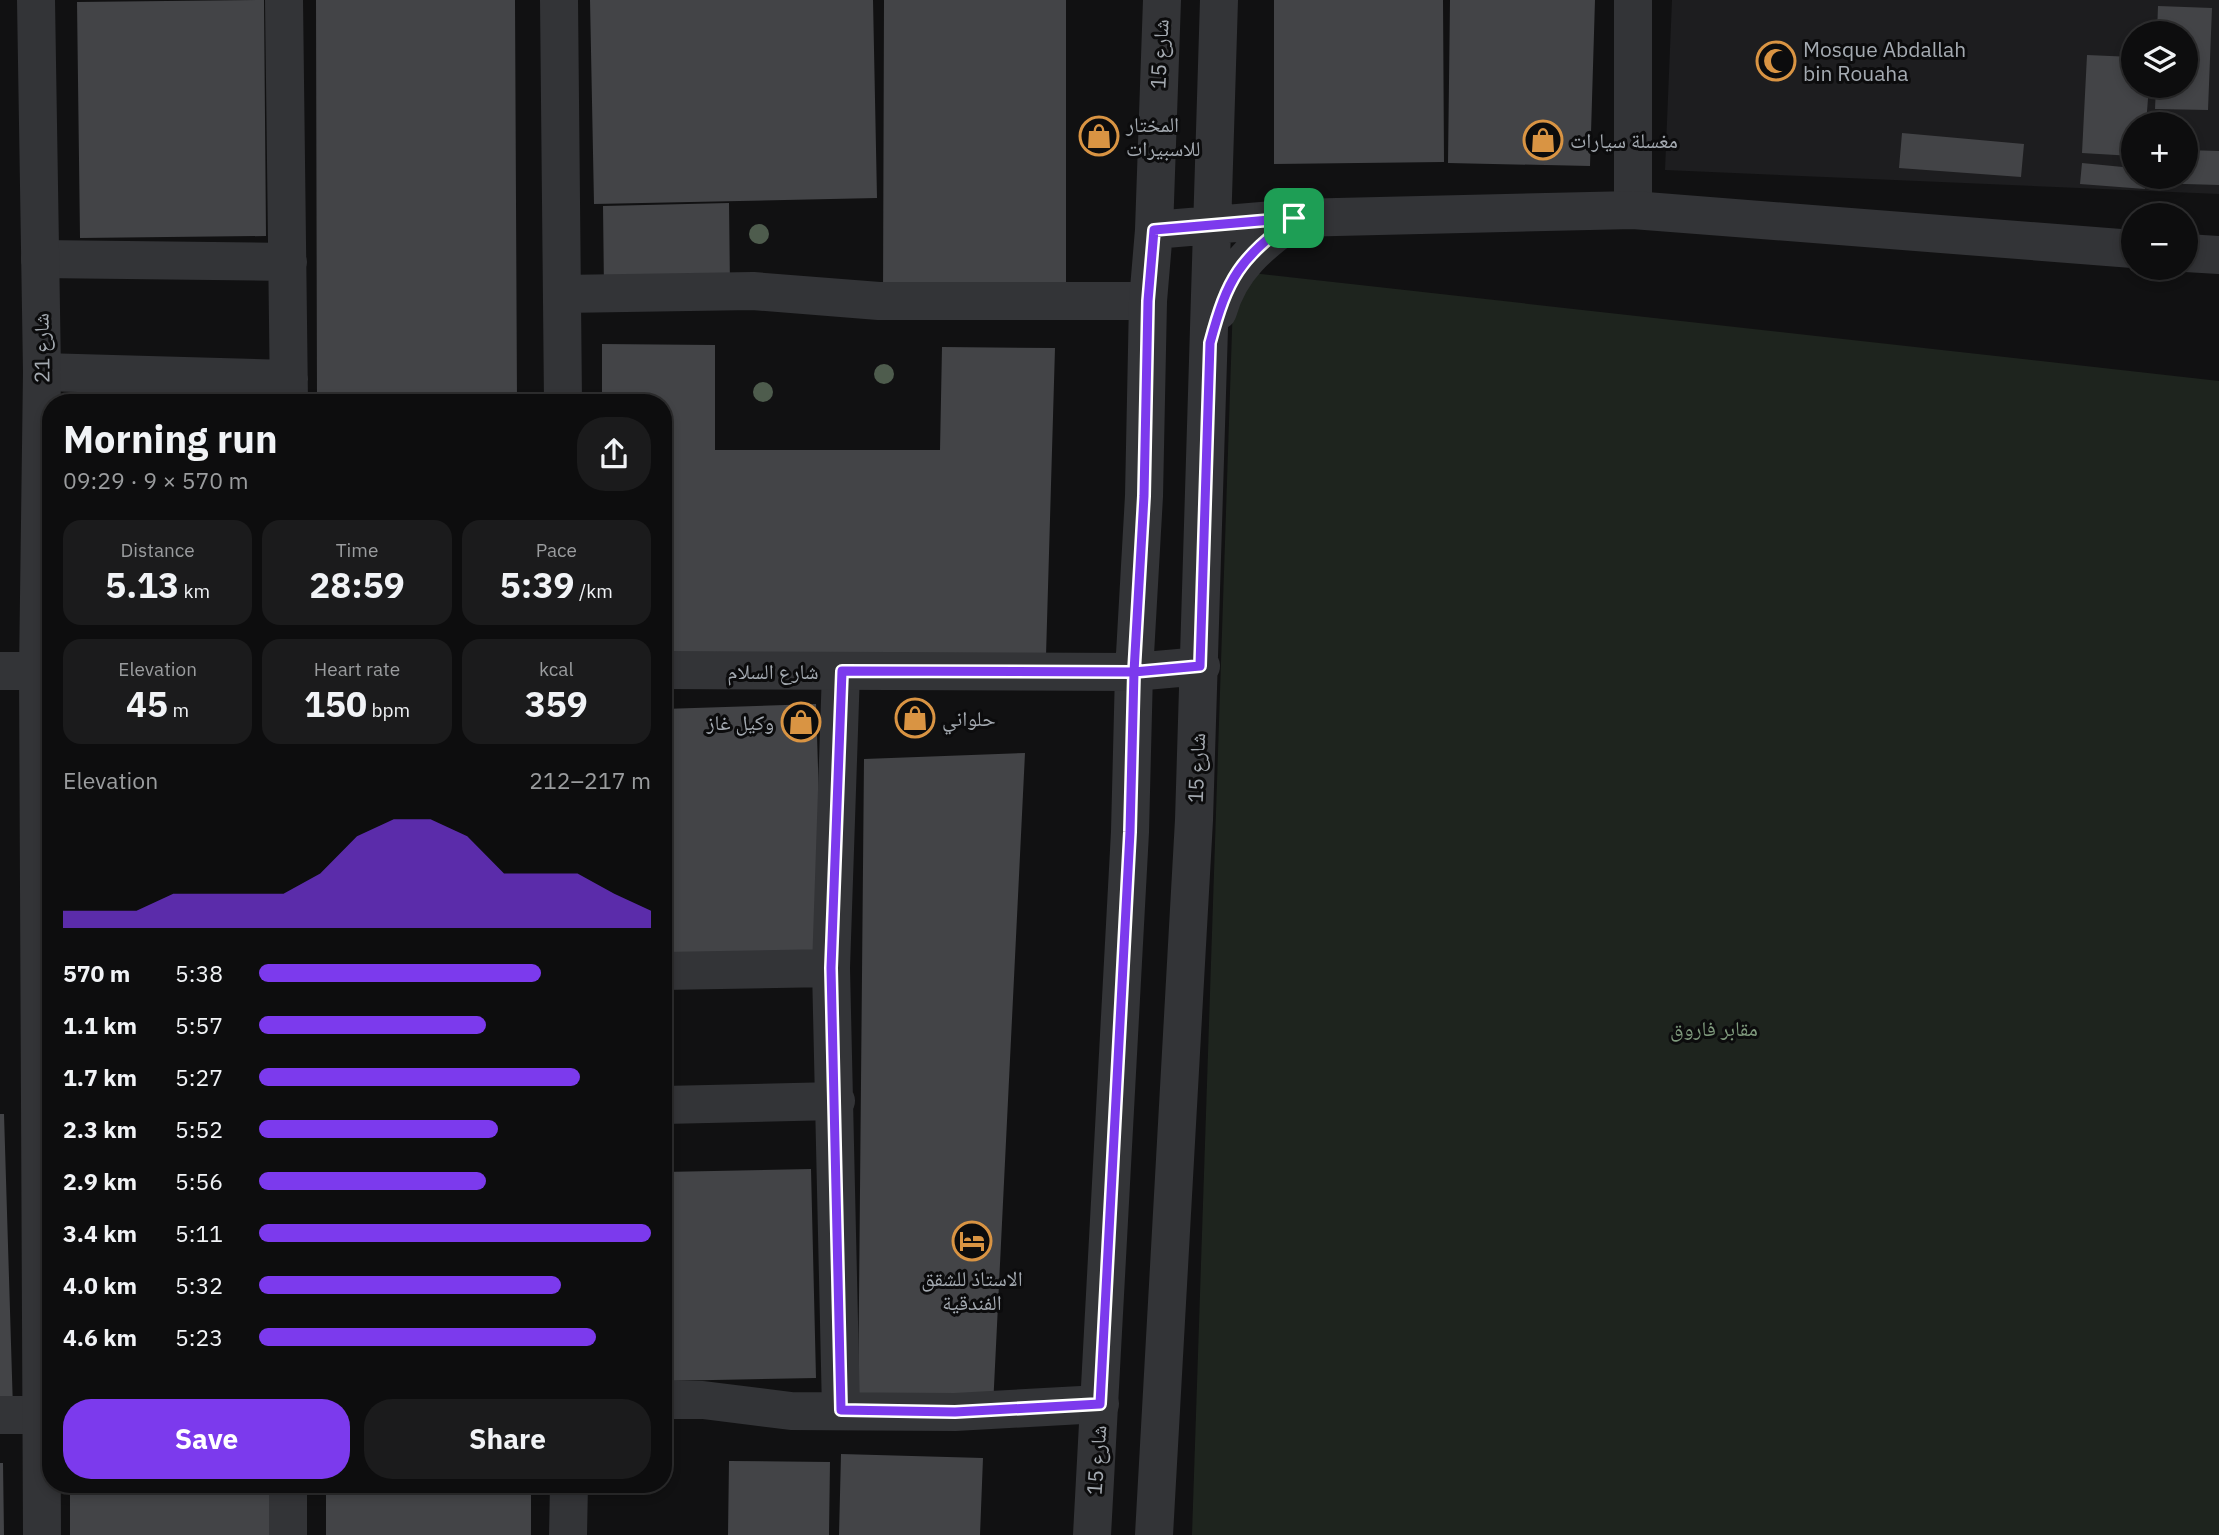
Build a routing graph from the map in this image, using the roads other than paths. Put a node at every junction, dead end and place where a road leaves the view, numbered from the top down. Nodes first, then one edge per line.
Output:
1 (36, 0) edge
2 (284, 0) edge
3 (559, 0) edge
4 (1162, 0) edge
5 (1219, 0) edge
6 (1633, 0) edge
7 (1633, 210) junction
8 (1294, 218) junction
9 (1214, 223) junction
10 (1154, 230) junction
11 (2121, 247) edge
12 (2198, 254) edge
13 (2219, 255) edge
14 (40, 259) junction
15 (288, 262) junction
16 (562, 294) junction
17 (1148, 301) junction
18 (1210, 343) junction
19 (42, 372) junction
20 (289, 391) edge
21 (42, 394) edge
22 (564, 394) edge
23 (1200, 666) junction
24 (672, 670) edge
25 (0, 671) edge
26 (42, 671) edge
27 (842, 671) junction
28 (1134, 672) junction
29 (831, 968) junction
30 (672, 971) edge
31 (836, 1101) junction
32 (672, 1105) edge
33 (672, 1400) edge
34 (1100, 1404) junction
35 (841, 1410) junction
36 (0, 1415) edge
37 (42, 1415) edge
38 (43, 1493) edge
39 (288, 1493) edge
40 (569, 1493) edge
41 (42, 1535) edge
42 (288, 1535) edge
43 (568, 1535) edge
44 (1092, 1535) edge
45 (1154, 1535) edge

1 - 14 street, شارع 21
2 - 15 street
3 - 16 street
4 - 10 street, شارع 15
5 - 9 street, شارع 15
6 - 7 street
7 - 8 street
7 - 11 street
8 - 9 street
8 - 18 street
9 - 10 street
9 - 18 street, شارع 15
10 - 17 street, شارع 15
12 - 13 street
14 - 15 street
14 - 19 street, شارع 21
15 - 20 street
16 - 17 street
16 - 22 street
17 - 28 street, شارع 15
18 - 23 street, شارع 15
19 - 20 street
19 - 21 street, شارع 21
23 - 28 street, شارع السلام
23 - 45 street, شارع 15
24 - 27 street, شارع السلام
25 - 26 street
27 - 28 street, شارع السلام
27 - 29 street
28 - 34 street, شارع 15
29 - 30 street
29 - 31 street
31 - 32 street
31 - 35 street
33 - 35 street
34 - 35 street
34 - 44 street, شارع 15
36 - 37 street
38 - 41 street, شارع 21
39 - 42 street
40 - 43 street

